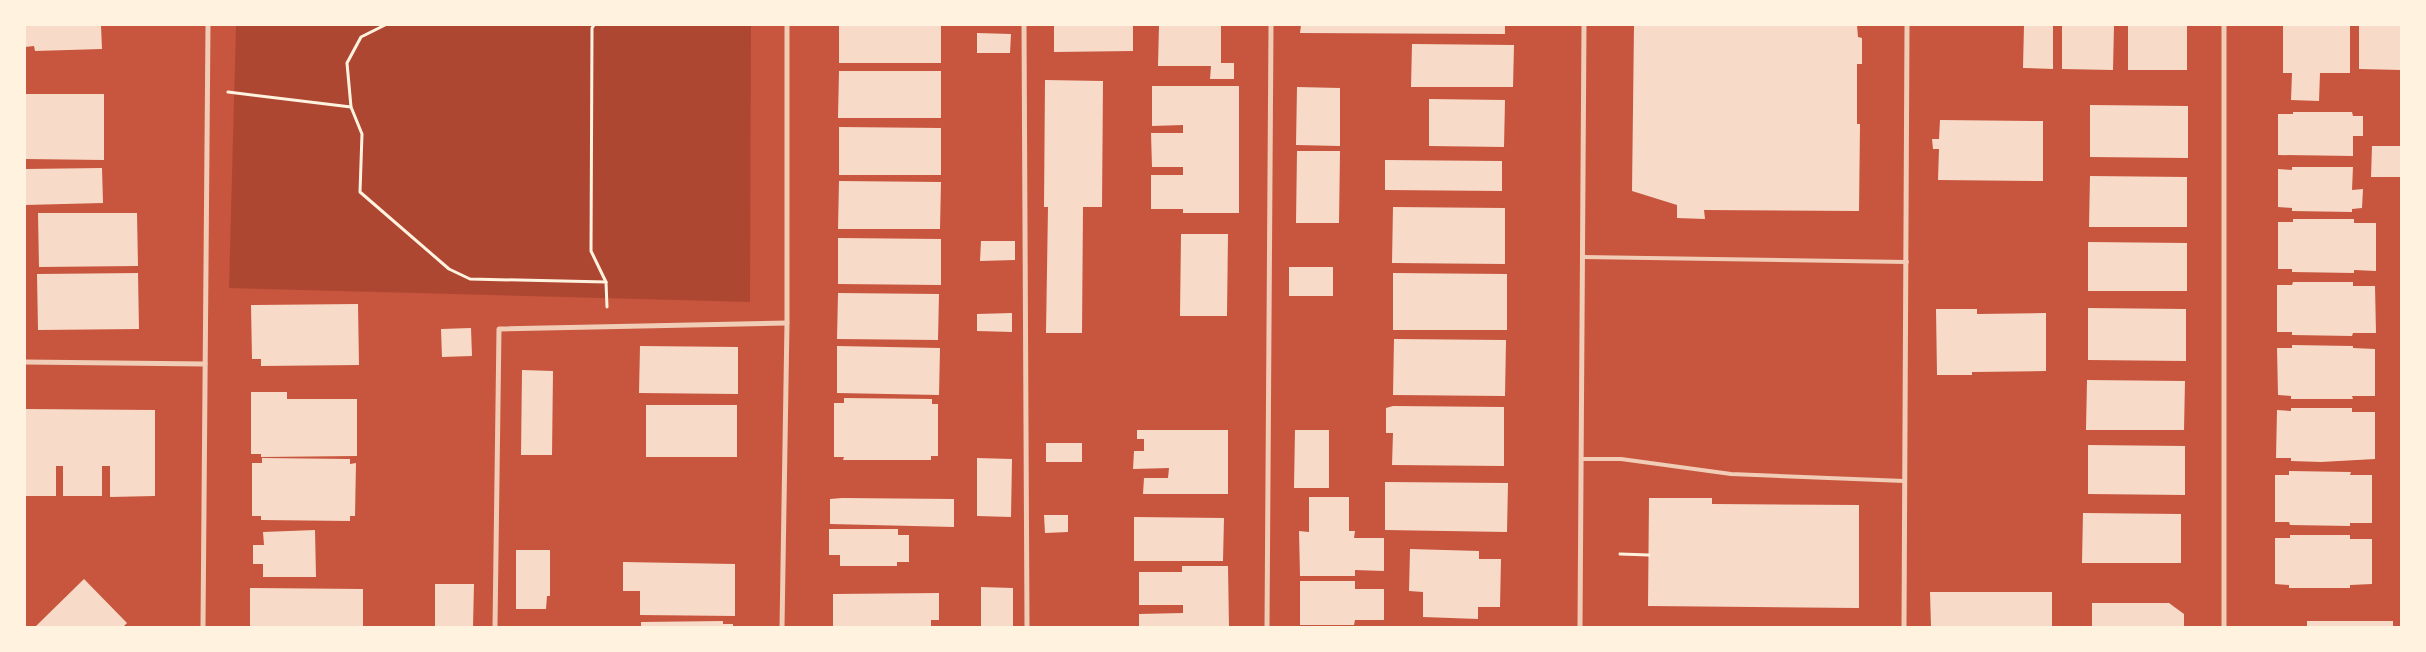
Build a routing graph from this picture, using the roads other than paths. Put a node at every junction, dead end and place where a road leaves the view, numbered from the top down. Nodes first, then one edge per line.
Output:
1 (208, 25) edge
2 (787, 25) edge
3 (1024, 25) edge
4 (1271, 25) edge
5 (1584, 25) edge
6 (1907, 25) edge
7 (2224, 25) edge
8 (1582, 257) junction
9 (1907, 262) junction
10 (787, 323) junction
11 (25, 362) edge
12 (205, 364) junction
13 (1581, 459) junction
14 (1904, 481) junction
15 (203, 627) edge
16 (495, 627) edge
17 (782, 627) edge
18 (1027, 627) edge
19 (1268, 627) edge
20 (1580, 627) edge
21 (1904, 627) edge
22 (2224, 627) edge

1 - 12 street
2 - 10 street
3 - 18 street
4 - 19 street
5 - 8 street
6 - 9 street
7 - 22 street
8 - 9 lane
8 - 13 street
9 - 14 street
10 - 16 street
10 - 17 street
11 - 12 street
12 - 15 street
13 - 14 lane
13 - 20 street
14 - 21 street

